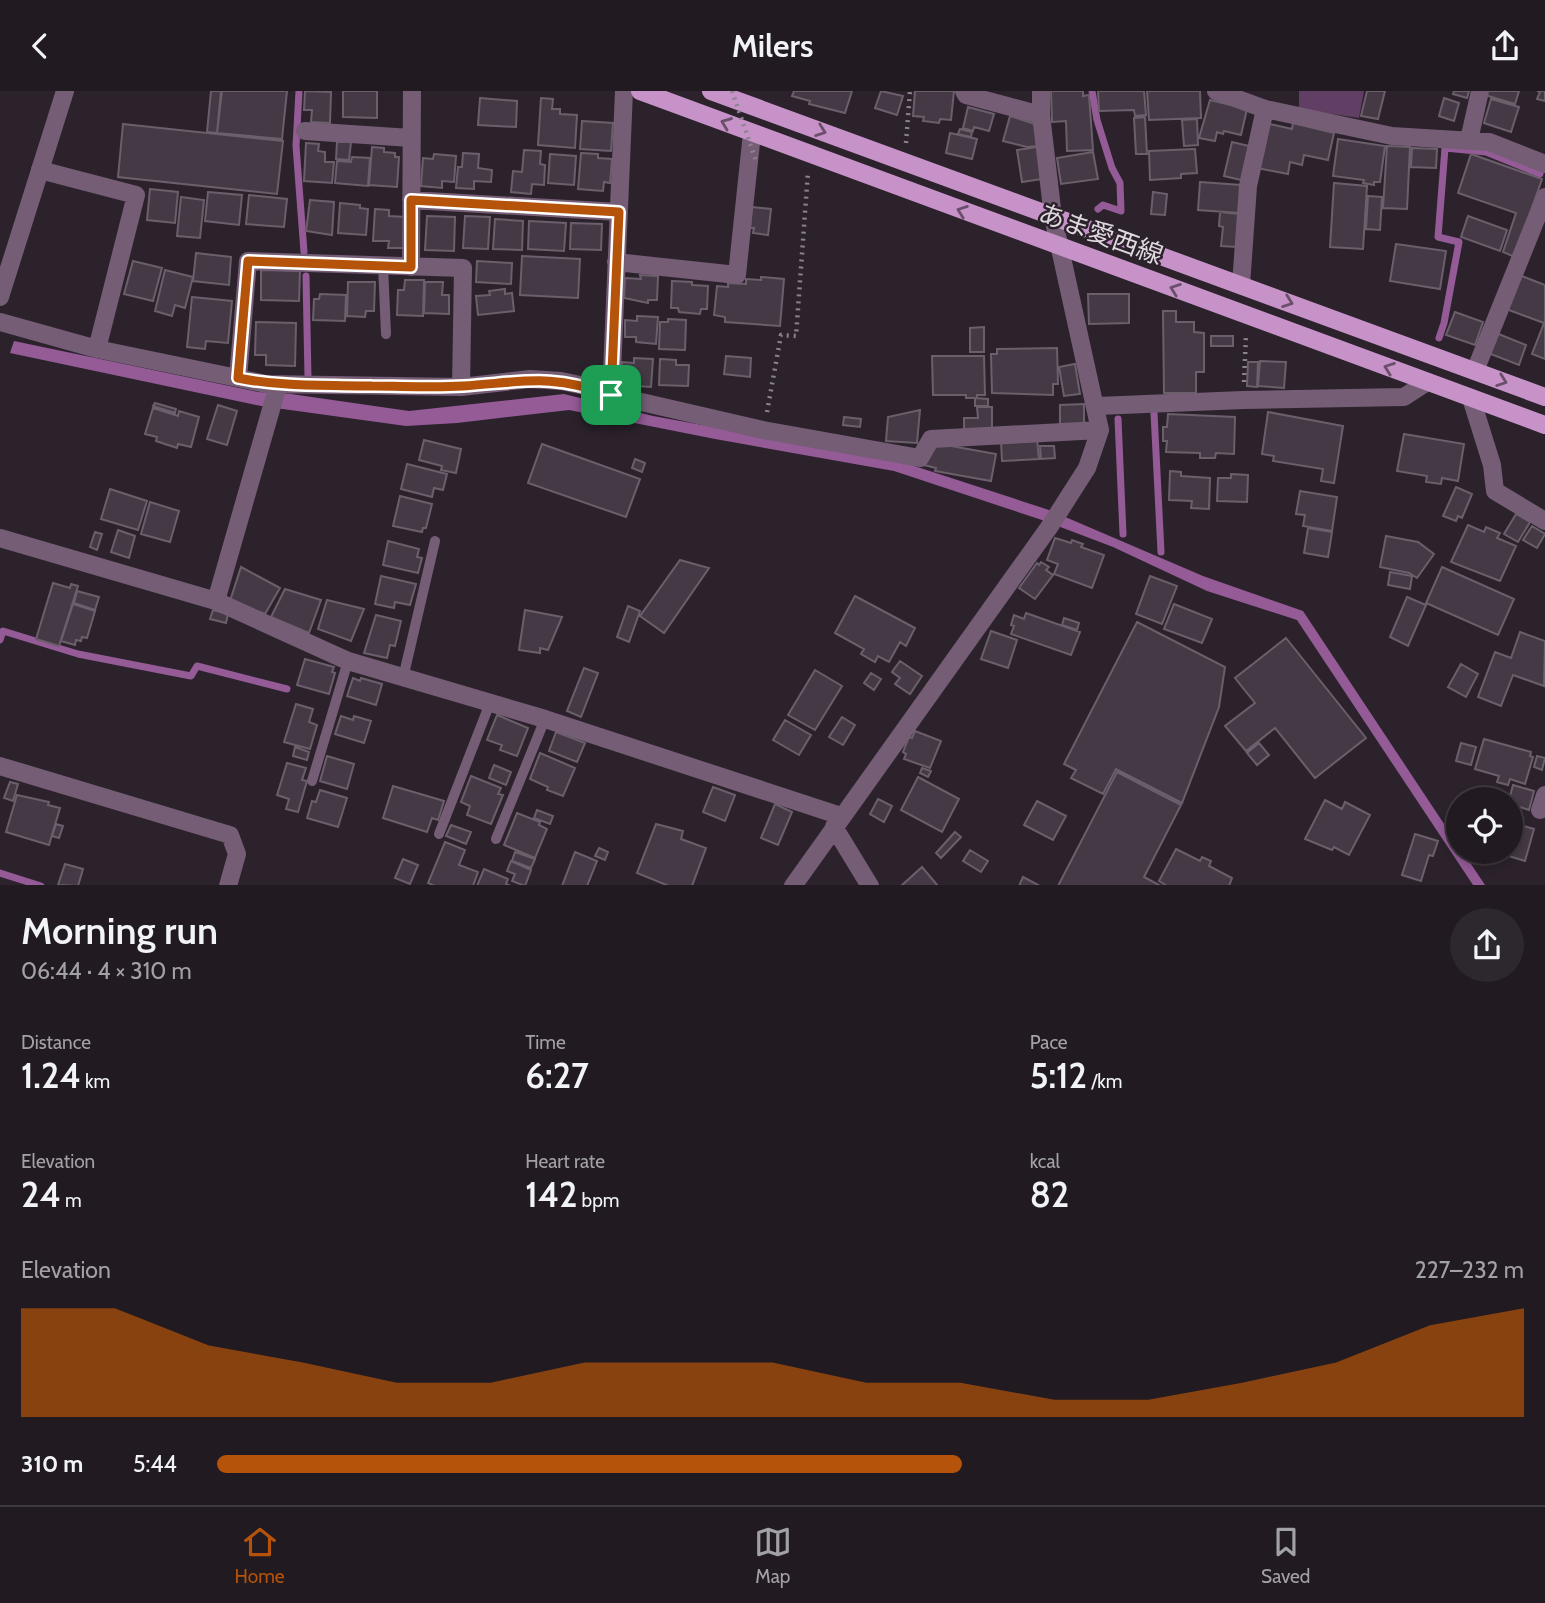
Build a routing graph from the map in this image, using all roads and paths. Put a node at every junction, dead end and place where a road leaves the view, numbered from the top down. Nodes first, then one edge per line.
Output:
1 (65, 91) edge
2 (412, 91) edge
3 (624, 91) edge
4 (640, 91) edge
5 (711, 91) edge
6 (732, 91) edge
7 (910, 91) edge
8 (964, 91) edge
9 (1041, 91) edge
10 (1216, 91) edge
11 (1480, 91) edge
12 (747, 97) edge
13 (1265, 109) junction
14 (1041, 115) junction
15 (305, 131) dead end
16 (752, 133) junction
17 (411, 138) junction
18 (1469, 140) junction
19 (810, 154) junction
20 (756, 161) dead end
21 (905, 162) junction
22 (1545, 164) edge
23 (40, 170) junction
24 (1545, 197) edge
25 (411, 200) junction
26 (619, 212) junction
27 (1053, 217) junction
28 (1061, 247) junction
29 (616, 262) junction
30 (383, 265) junction
31 (411, 267) junction
32 (1241, 285) junction
33 (0, 297) edge
34 (0, 322) edge
35 (1246, 331) dead end
36 (386, 334) dead end
37 (97, 349) junction
38 (1475, 371) junction
39 (238, 378) junction
40 (1427, 382) junction
41 (461, 387) junction
42 (277, 388) junction
43 (611, 395) junction
44 (1545, 397) edge
45 (1471, 398) junction
46 (1243, 400) junction
47 (1097, 406) junction
48 (1545, 425) edge
49 (763, 430) junction
50 (1100, 430) junction
51 (1545, 521) edge
52 (0, 538) edge
53 (435, 541) dead end
54 (216, 601) junction
55 (348, 661) junction
56 (403, 678) junction
57 (490, 703) junction
58 (545, 719) junction
59 (0, 766) edge
60 (313, 781) dead end
61 (837, 822) junction
62 (439, 834) dead end
63 (496, 839) dead end
64 (228, 885) edge
65 (793, 885) edge
66 (870, 885) edge

1 - 23 street
2 - 17 street
3 - 26 street
16 -> 4 main road, あま愛西線
5 - 12 main road, あま愛西線
6 - 20 path, bridge
7 - 21 path
8 - 14 street
9 - 14 street
10 - 13 street
11 - 18 street
12 -> 21 main road, あま愛西線
13 - 18 street
13 - 32 street
14 - 27 street
15 - 17 street
16 - 19 main road, あま愛西線
16 - 29 street
17 - 25 street
18 - 22 street
28 -> 19 main road, あま愛西線
19 - 49 path
21 - 27 main road, あま愛西線
23 - 33 street
23 - 37 street
24 - 38 street
25 - 26 street
25 - 31 street
26 - 29 street
27 - 28 street
27 - 32 main road, あま愛西線
40 -> 28 main road, あま愛西線
28 - 47 street
29 - 43 street
30 - 31 street
30 - 36 lane
30 - 39 street
31 - 41 street
32 -> 38 main road, あま愛西線
34 - 37 street
35 - 46 path
37 - 39 street
38 -> 44 main road, あま愛西線
39 - 42 street
40 - 45 main road, あま愛西線
40 - 46 street
41 - 42 street
41 - 43 street
42 - 54 street
43 - 49 street
45 - 48 main road, あま愛西線
45 - 51 street
46 - 47 street
47 - 50 street
49 - 50 street
50 - 61 street
52 - 54 street
53 - 56 lane
54 - 55 street
55 - 56 street
55 - 60 lane
56 - 57 street
57 - 58 street
57 - 62 lane
58 - 61 street
58 - 63 lane
59 - 64 street
61 - 65 street
61 - 66 street

